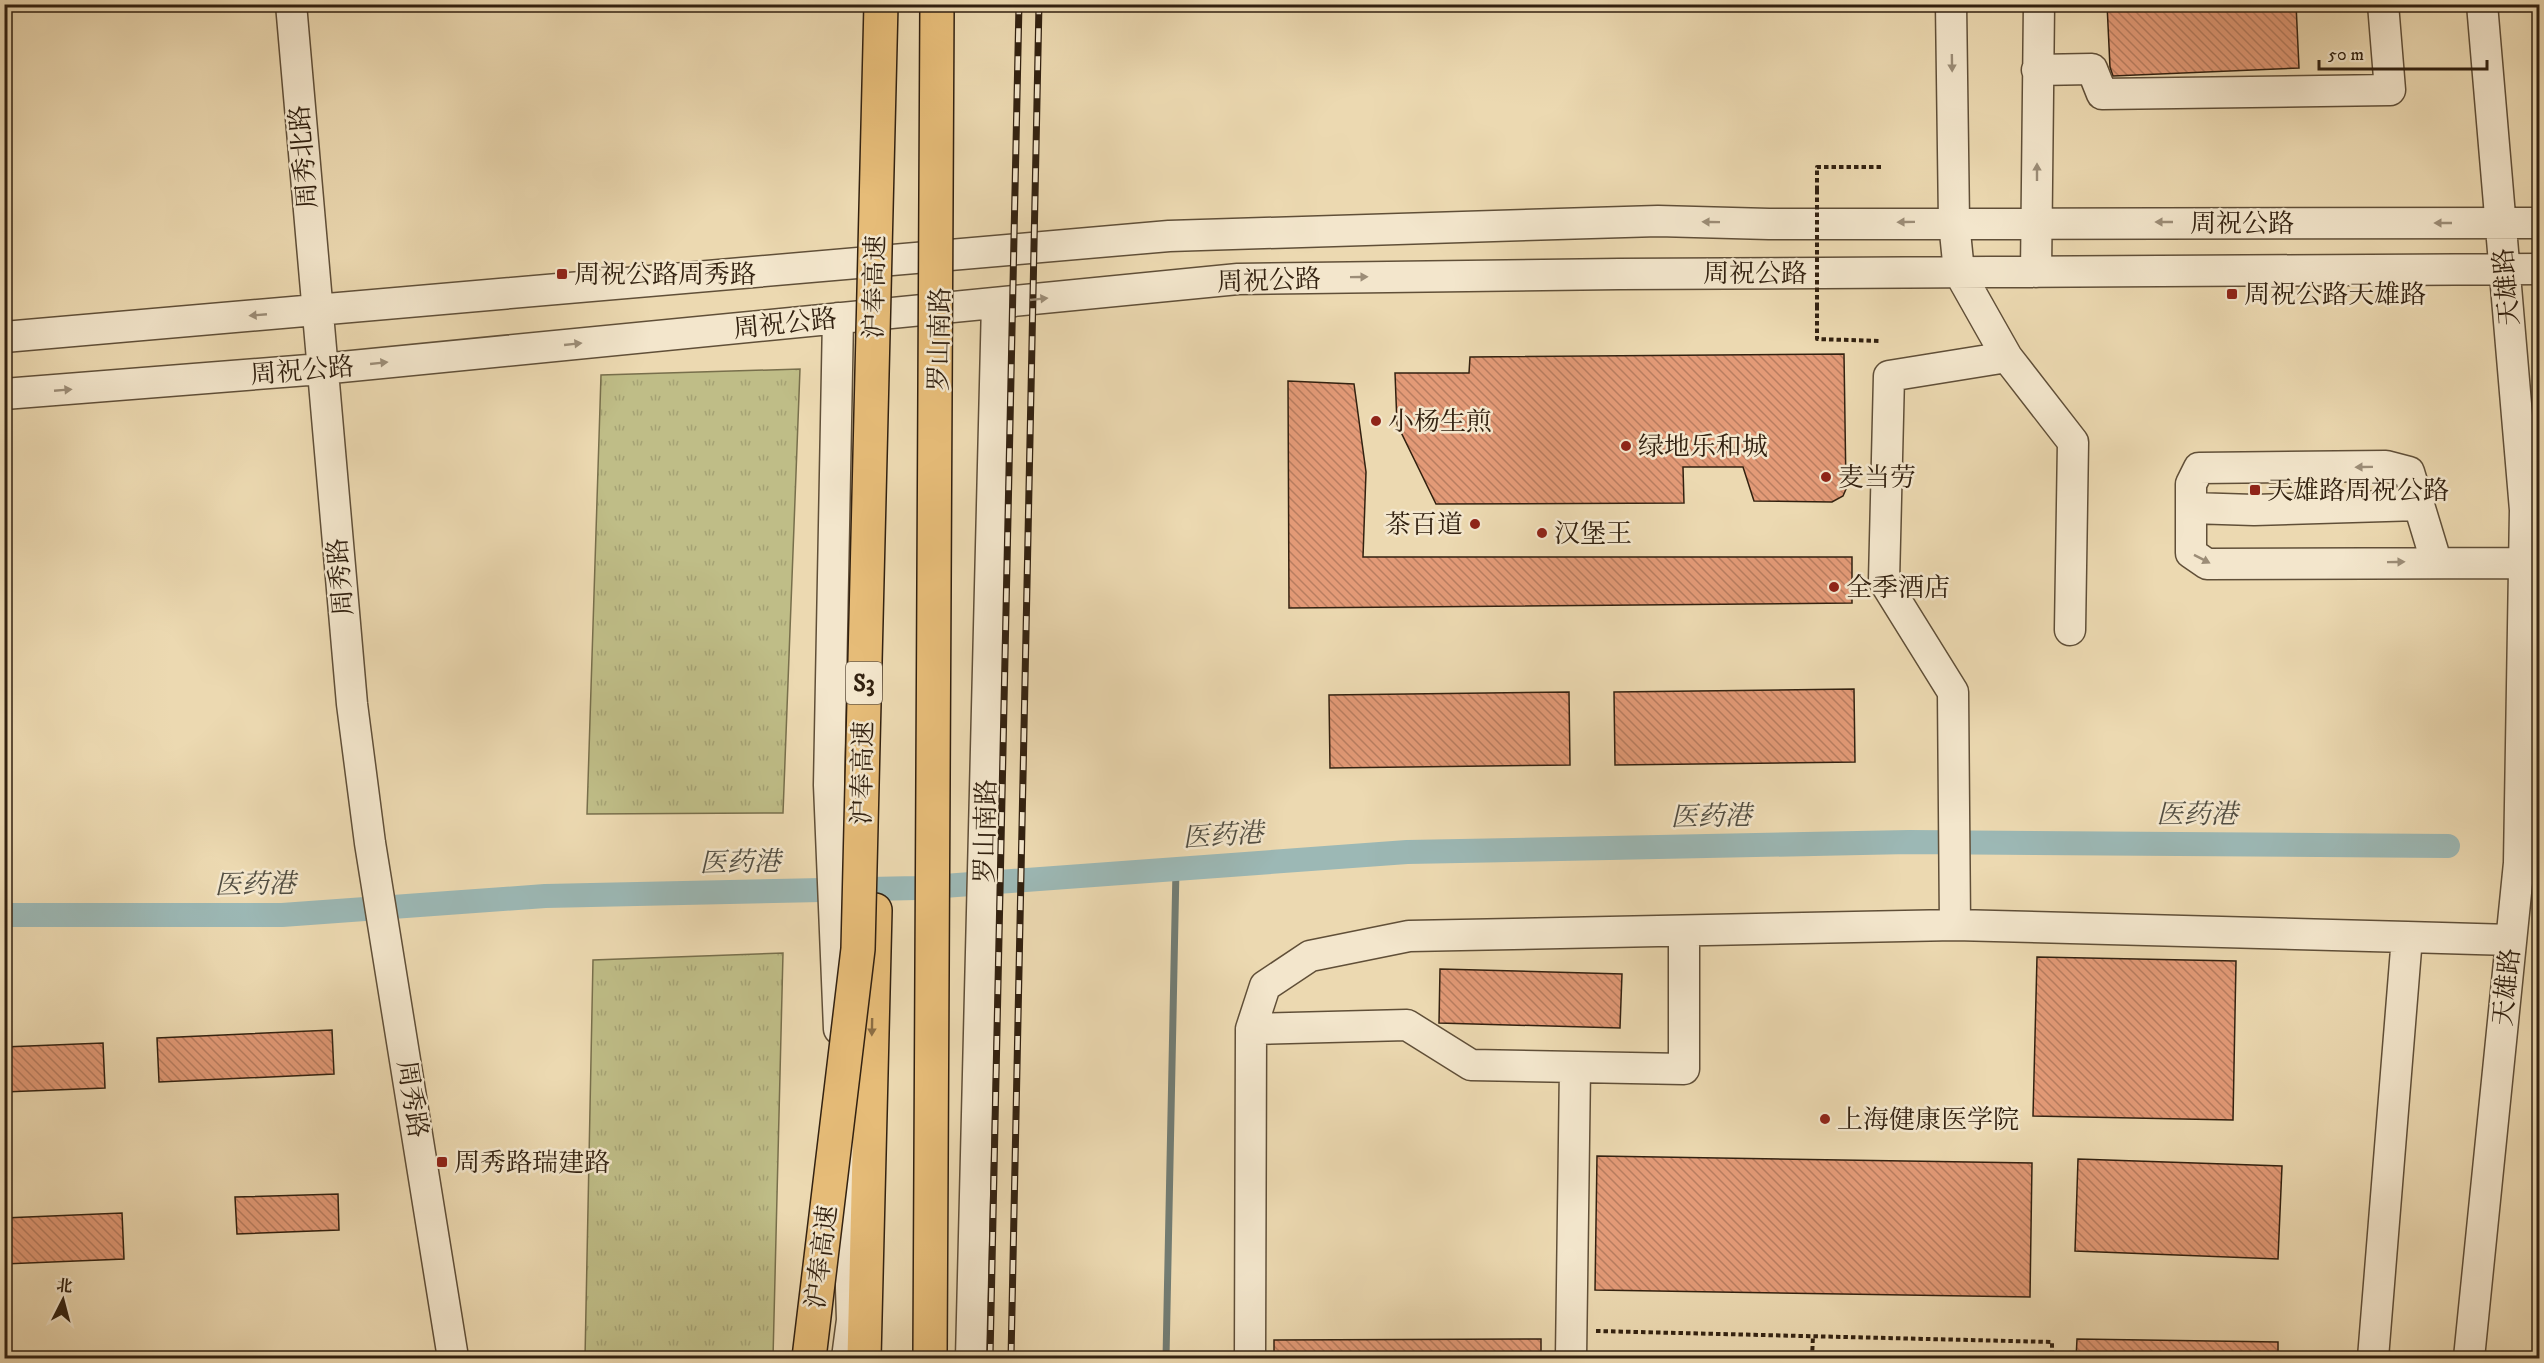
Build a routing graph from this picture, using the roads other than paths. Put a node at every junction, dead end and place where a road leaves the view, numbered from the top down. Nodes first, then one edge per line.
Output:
1 (291, 4) edge
2 (880, 4) edge
3 (937, 4) edge
4 (953, 4) edge
5 (1951, 4) edge
6 (2038, 4) edge
7 (2383, 4) edge
8 (2482, 4) edge
9 (2037, 70) junction
10 (1954, 222) junction
11 (2037, 222) junction
12 (2501, 223) junction
13 (2540, 224) edge
14 (940, 256) junction
15 (885, 261) junction
16 (2505, 268) junction
17 (2540, 269) edge
18 (1959, 272) junction
19 (2036, 272) junction
20 (997, 303) junction
21 (939, 309) junction
22 (316, 310) junction
23 (885, 313) junction
24 (838, 318) junction
25 (4, 337) edge
26 (2007, 357) junction
27 (321, 369) junction
28 (4, 394) edge
29 (2419, 505) junction
30 (2191, 508) junction
31 (2436, 561) junction
32 (2524, 563) junction
33 (2070, 630) dead end
34 (1955, 925) junction
35 (1684, 931) junction
36 (2407, 937) junction
37 (2511, 940) junction
38 (1251, 1029) junction
39 (1575, 1067) junction
40 (1571, 1344) edge
41 (453, 1359) edge
42 (809, 1359) edge
43 (847, 1359) edge
44 (864, 1359) edge
45 (919, 1359) edge
46 (930, 1359) edge
47 (971, 1359) edge
48 (1250, 1359) edge
49 (2373, 1359) edge
50 (2469, 1359) edge

1 - 22 street, 周秀北路
2 - 15 main road, 罗山南路
2 - 42 main road, 沪奉高速 / S3, bridge
3 - 46 main road, bridge
4 - 14 main road, 罗山南路
5 -> 10 street
6 - 9 street
7 - 9 street
8 - 12 street, 天雄路
11 -> 9 street
10 - 11 street, 周祝公路
10 -> 14 street, 周祝公路
10 - 18 street
12 -> 11 street, 周祝公路
11 - 19 street
12 - 13 street, 周祝公路
12 - 16 street, 天雄路
14 - 15 street, 周祝公路
14 - 21 main road, 罗山南路
15 - 22 street, 周祝公路
15 - 23 main road, 罗山南路
16 - 17 street, 周祝公路
16 - 19 street, 周祝公路
16 - 32 street, 天雄路
18 - 19 street, 周祝公路
20 -> 18 street, 周祝公路
18 - 26 street
20 - 21 street, 周祝公路
20 - 47 street, 罗山南路
21 - 23 street, 周祝公路
21 - 45 main road, 罗山南路, bridge
22 -> 25 street, 周祝公路
22 - 27 street, 周秀路
23 - 24 street, 周祝公路
23 -> 44 main road, 罗山南路
27 -> 24 street, 周祝公路
24 - 43 street
26 - 33 street
26 - 34 street
28 -> 27 street, 周祝公路
27 - 41 street, 周秀路
29 - 30 street
29 -> 30 street
29 - 31 street
30 -> 31 street
31 - 32 street
32 - 37 street, 天雄路
34 - 35 street
34 - 36 street
35 - 38 street
35 - 39 street
36 - 37 street
36 - 49 street
37 - 50 street, 天雄路
38 - 39 street
38 - 48 street
39 - 40 street

